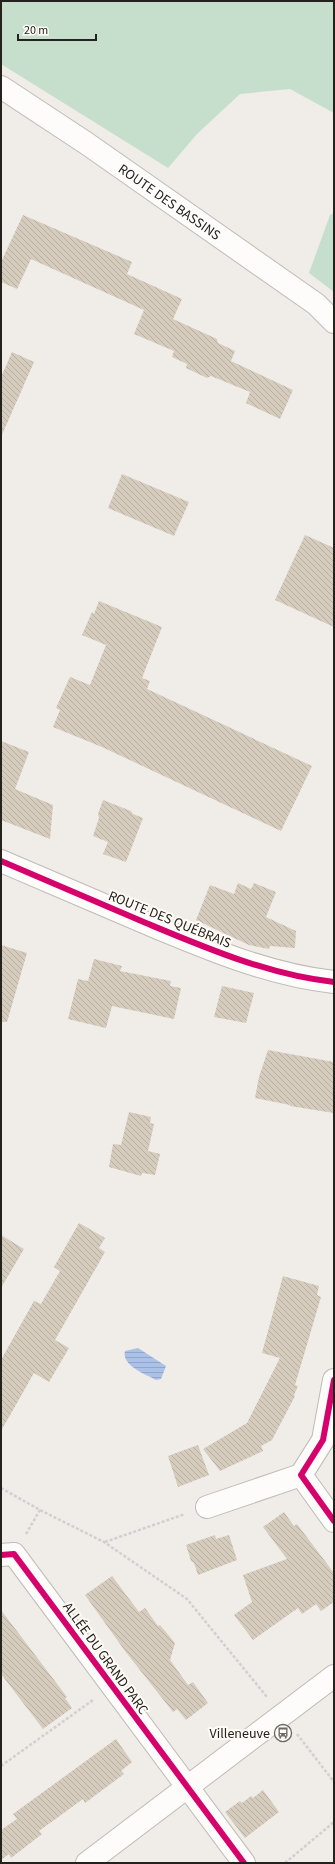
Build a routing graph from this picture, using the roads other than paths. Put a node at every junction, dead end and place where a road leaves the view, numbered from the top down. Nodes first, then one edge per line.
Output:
1 (1, 88) edge
2 (334, 322) edge
3 (1, 861) edge
4 (334, 982) edge
5 (334, 1380) edge
6 (301, 1475) junction
7 (207, 1507) road end
8 (334, 1521) edge
9 (1, 1554) edge
10 (334, 1676) edge
11 (186, 1786) junction
12 (86, 1863) edge
13 (244, 1863) edge

1 - 2 street, ROUTE DES BASSINS
3 - 4 street, ROUTE DES QUÉBRAIS
5 - 6 street
6 - 7 street
6 - 8 street
9 - 11 street, ALLÉE DU GRAND PARC
10 - 11 street
11 - 12 street
11 - 13 street, ALLÉE DU GRAND PARC

